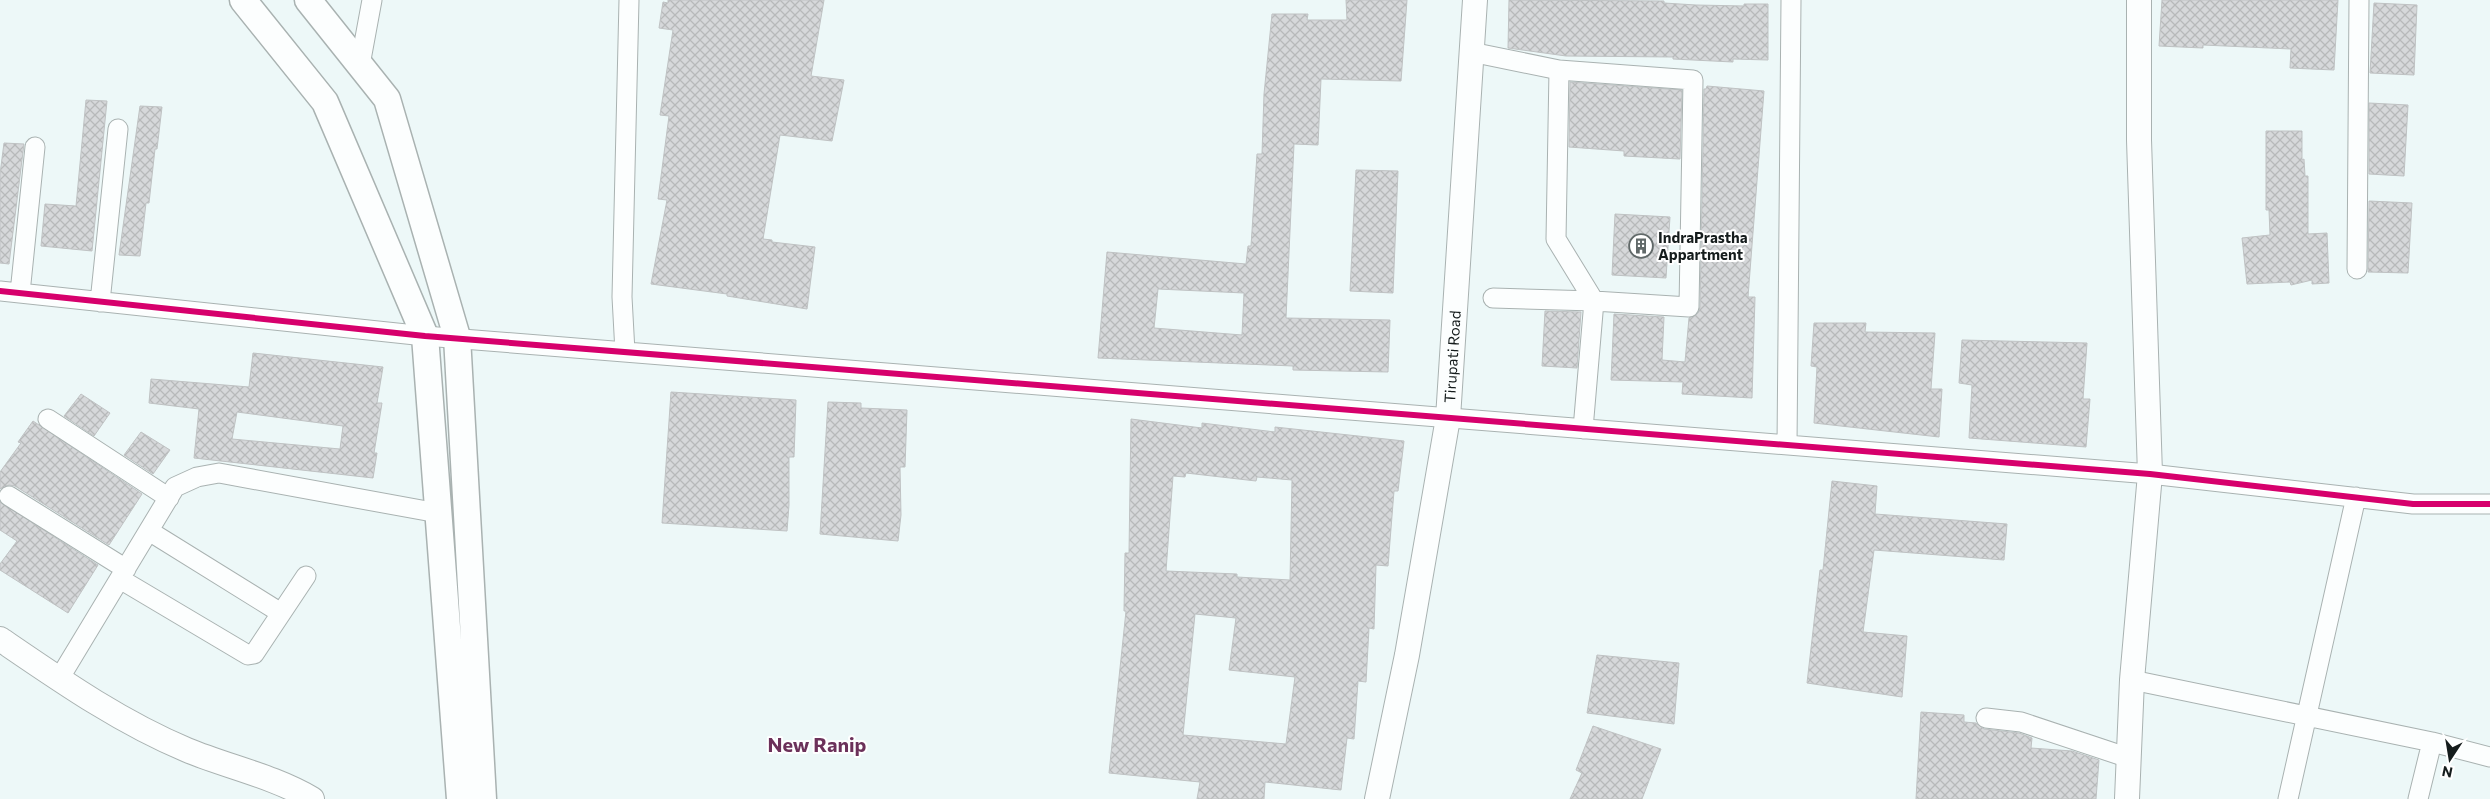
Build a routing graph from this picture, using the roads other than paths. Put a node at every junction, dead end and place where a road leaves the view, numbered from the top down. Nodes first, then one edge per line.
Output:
1 (243, 0) edge
2 (308, 0) edge
3 (372, 0) edge
4 (629, 0) edge
5 (1475, 0) edge
6 (1791, 0) edge
7 (2139, 0) edge
8 (2360, 0) edge
9 (1472, 52) junction
10 (360, 65) junction
11 (1559, 70) junction
12 (118, 129) dead end
13 (35, 147) dead end
14 (2357, 269) dead end
15 (0, 291) edge
16 (20, 293) junction
17 (1493, 298) dead end
18 (100, 302) junction
19 (1594, 302) junction
20 (425, 336) junction
21 (456, 337) junction
22 (625, 352) junction
23 (1448, 418) junction
24 (48, 419) dead end
25 (1583, 429) junction
26 (1787, 445) junction
27 (2150, 474) junction
28 (9, 496) dead end
29 (2356, 497) junction
30 (169, 498) junction
31 (2490, 504) edge
32 (438, 513) junction
33 (149, 531) junction
34 (123, 574) junction
35 (306, 576) dead end
36 (280, 613) junction
37 (0, 639) edge
38 (59, 679) junction
39 (2132, 680) junction
40 (2305, 716) junction
41 (1986, 718) dead end
42 (2432, 742) junction
43 (2490, 757) edge
44 (2129, 758) junction
45 (312, 799) edge
46 (460, 799) edge
47 (483, 799) edge
48 (1377, 799) edge
49 (2127, 799) edge
50 (2288, 799) edge
51 (2418, 799) edge

1 - 20 main road
2 - 10 main road
3 - 10 street
4 - 22 street
5 - 9 street, Tirupati Road
6 - 26 street
7 - 27 street
8 - 14 street
9 - 11 street
9 - 23 street, Tirupati Road
10 - 21 main road
11 - 19 street
11 - 19 street
12 - 18 street
13 - 16 street
15 - 16 street
16 - 18 street
17 - 19 street
18 - 20 street
19 - 25 street
20 - 21 street
20 - 32 main road
21 - 22 street
21 - 47 main road
22 - 23 street
23 - 25 street
23 - 48 street, Tirupati Road
24 - 30 street
25 - 26 street
26 - 27 street
27 - 29 street
27 - 39 street
28 - 34 street
29 - 31 street
29 - 40 street
30 - 32 street
30 - 33 street
32 - 46 main road
33 - 34 street
33 - 36 street
34 - 36 street
34 - 38 street
35 - 36 street
37 - 38 street
38 - 45 street
39 - 40 street
39 - 44 street
40 - 42 street
40 - 50 street
41 - 44 street
42 - 43 street
42 - 51 street
44 - 49 street

